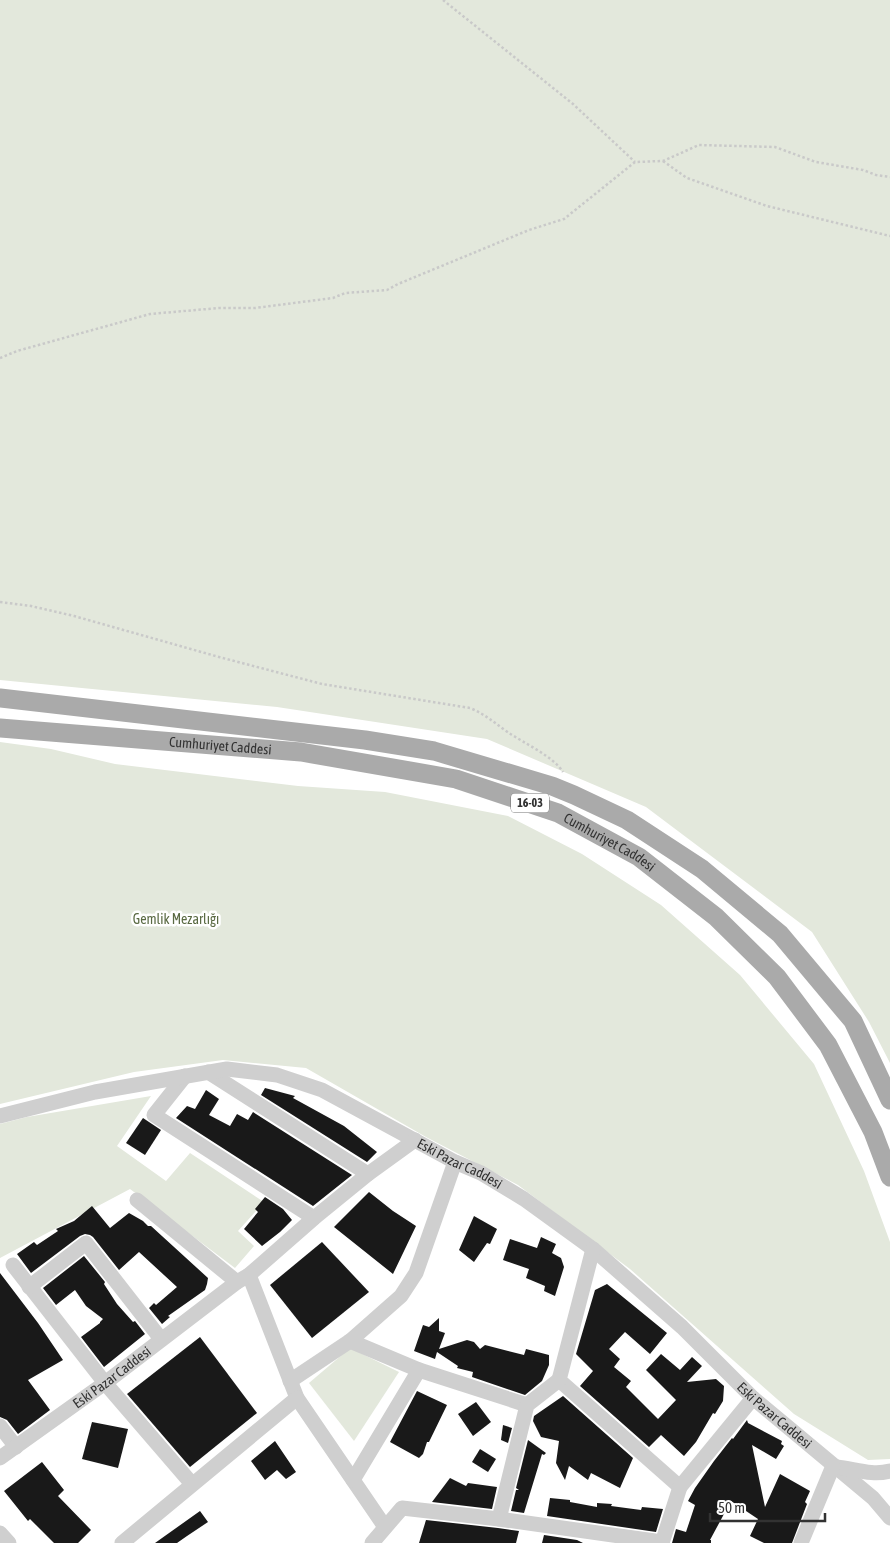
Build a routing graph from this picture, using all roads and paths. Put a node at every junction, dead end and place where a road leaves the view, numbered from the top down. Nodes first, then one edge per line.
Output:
1 (443, 0) edge
2 (663, 161) junction
3 (635, 162) junction
4 (890, 177) edge
5 (890, 236) edge
6 (0, 358) edge
7 (0, 602) edge
8 (0, 698) edge
9 (0, 728) edge
10 (574, 795) junction
11 (208, 1072) junction
12 (185, 1076) junction
13 (890, 1100) edge
14 (0, 1116) edge
15 (415, 1140) junction
16 (455, 1162) junction
17 (368, 1174) junction
18 (890, 1177) edge
19 (137, 1200) dead end
20 (314, 1218) junction
21 (594, 1249) junction
22 (13, 1265) dead end
23 (243, 1278) junction
24 (30, 1287) junction
25 (161, 1338) junction
26 (350, 1341) junction
27 (419, 1370) junction
28 (560, 1380) junction
29 (290, 1381) junction
30 (105, 1383) junction
31 (297, 1398) junction
32 (753, 1398) junction
33 (527, 1405) junction
34 (0, 1426) edge
35 (16, 1447) junction
36 (0, 1458) edge
37 (834, 1466) junction
38 (890, 1471) edge
39 (353, 1480) junction
40 (192, 1484) junction
41 (680, 1487) junction
42 (890, 1518) edge
43 (499, 1519) junction
44 (385, 1527) junction
45 (0, 1534) edge
46 (9, 1543) edge
47 (122, 1543) edge
48 (372, 1543) edge
49 (662, 1543) edge
50 (801, 1543) edge

1 - 3 path
2 - 3 path
2 - 4 path
2 - 5 path
3 - 6 path
7 - 10 path
8 - 10 main road, Cumhuriyet Caddesi / 16-03
9 - 18 main road, Cumhuriyet Caddesi / 16-03
10 - 13 main road, Cumhuriyet Caddesi / 16-03
11 - 12 street
11 - 15 street
11 - 17 street
12 - 14 street
12 - 20 street
15 - 16 street, Eski Pazar Caddesi
15 - 17 street, Eski Pazar Caddesi
16 - 21 street, Eski Pazar Caddesi
16 - 26 street
17 - 20 street, Eski Pazar Caddesi
19 - 23 street
20 - 23 street, Eski Pazar Caddesi
21 - 28 street
21 - 32 street, Eski Pazar Caddesi
22 - 24 street
23 - 25 street, Eski Pazar Caddesi
23 - 29 street
24 - 25 street
24 - 30 street
25 - 30 street, Eski Pazar Caddesi
26 - 27 street
26 - 29 street
27 - 33 street
27 - 39 street
28 - 33 street
28 - 41 street
29 - 31 street
30 - 35 street, Eski Pazar Caddesi
30 - 40 street
31 - 39 street
31 - 40 street
32 - 37 street, Eski Pazar Caddesi
32 - 41 street
33 - 43 street
34 - 35 street
35 - 36 street, Eski Pazar Caddesi
37 - 38 street
37 - 42 street, Eski Pazar Caddesi
37 - 50 street
39 - 44 street
40 - 47 street
41 - 49 street
43 - 44 street
43 - 49 street
44 - 48 street
45 - 46 street

